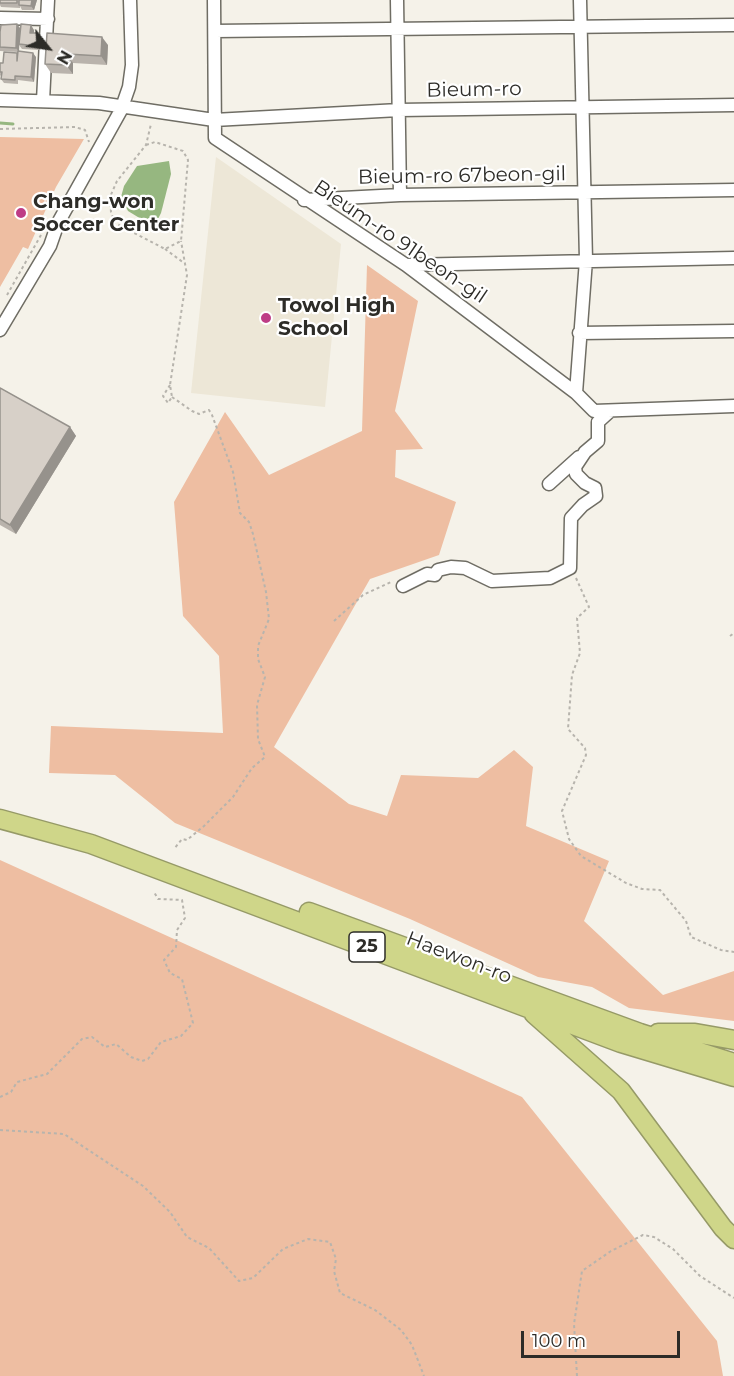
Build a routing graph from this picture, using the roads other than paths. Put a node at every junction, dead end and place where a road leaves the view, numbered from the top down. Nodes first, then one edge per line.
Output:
1 (48, 0) edge
2 (130, 0) edge
3 (214, 0) edge
4 (397, 0) edge
5 (580, 0) edge
6 (0, 18) edge
7 (48, 19) junction
8 (734, 25) edge
9 (581, 27) junction
10 (398, 29) junction
11 (215, 31) junction
12 (0, 100) edge
13 (43, 101) junction
14 (123, 105) junction
15 (734, 105) edge
16 (583, 108) junction
17 (399, 110) junction
18 (214, 120) junction
19 (734, 190) edge
20 (584, 192) junction
21 (400, 195) junction
22 (304, 200) junction
23 (734, 258) edge
24 (586, 260) junction
25 (406, 265) junction
26 (0, 330) edge
27 (734, 331) edge
28 (579, 333) junction
29 (576, 393) junction
30 (734, 406) edge
31 (609, 412) junction
32 (585, 452) junction
33 (549, 484) dead end
34 (403, 586) dead end
35 (0, 807) edge
36 (0, 819) edge
37 (526, 1006) junction
38 (640, 1033) junction
39 (734, 1040) edge
40 (734, 1063) edge
41 (734, 1077) edge
42 (734, 1239) edge

1 - 7 street
2 - 14 street
3 - 11 street
4 - 10 street
5 - 9 street, Bieum-ro 67beon-gil
6 - 7 street
7 - 13 street
8 - 9 street
9 - 10 street
9 - 16 street, Bieum-ro 67beon-gil
10 - 11 street
10 - 17 street
11 - 18 street
12 - 13 street, Bieum-ro
13 - 14 street, Bieum-ro
14 - 18 street, Bieum-ro
14 - 26 street
15 - 16 street, Bieum-ro
16 - 17 street, Bieum-ro
16 - 20 street, Bieum-ro 67beon-gil
17 - 18 street, Bieum-ro
17 - 21 street
18 - 22 street, Bieum-ro 91beon-gil
19 - 20 street
20 - 21 street, Bieum-ro 67beon-gil
20 - 24 street, Bieum-ro 67beon-gil
21 - 22 street, Bieum-ro 67beon-gil
22 - 25 street, Bieum-ro 91beon-gil
23 - 24 street
24 - 25 street
24 - 28 street, Bieum-ro 67beon-gil
25 - 29 street, Bieum-ro 91beon-gil
27 - 28 street
28 - 29 street, Bieum-ro 67beon-gil
29 - 31 street, Bieum-ro 91beon-gil
30 - 31 street
31 - 32 street
32 - 33 street
32 - 34 street
35 - 38 highway, Haewon-ro / 25
36 - 37 highway, Haewon-ro / 25
37 - 41 highway, Haewon-ro / 25
37 - 42 highway
38 - 39 highway
38 - 40 highway, Haewon-ro / 25

